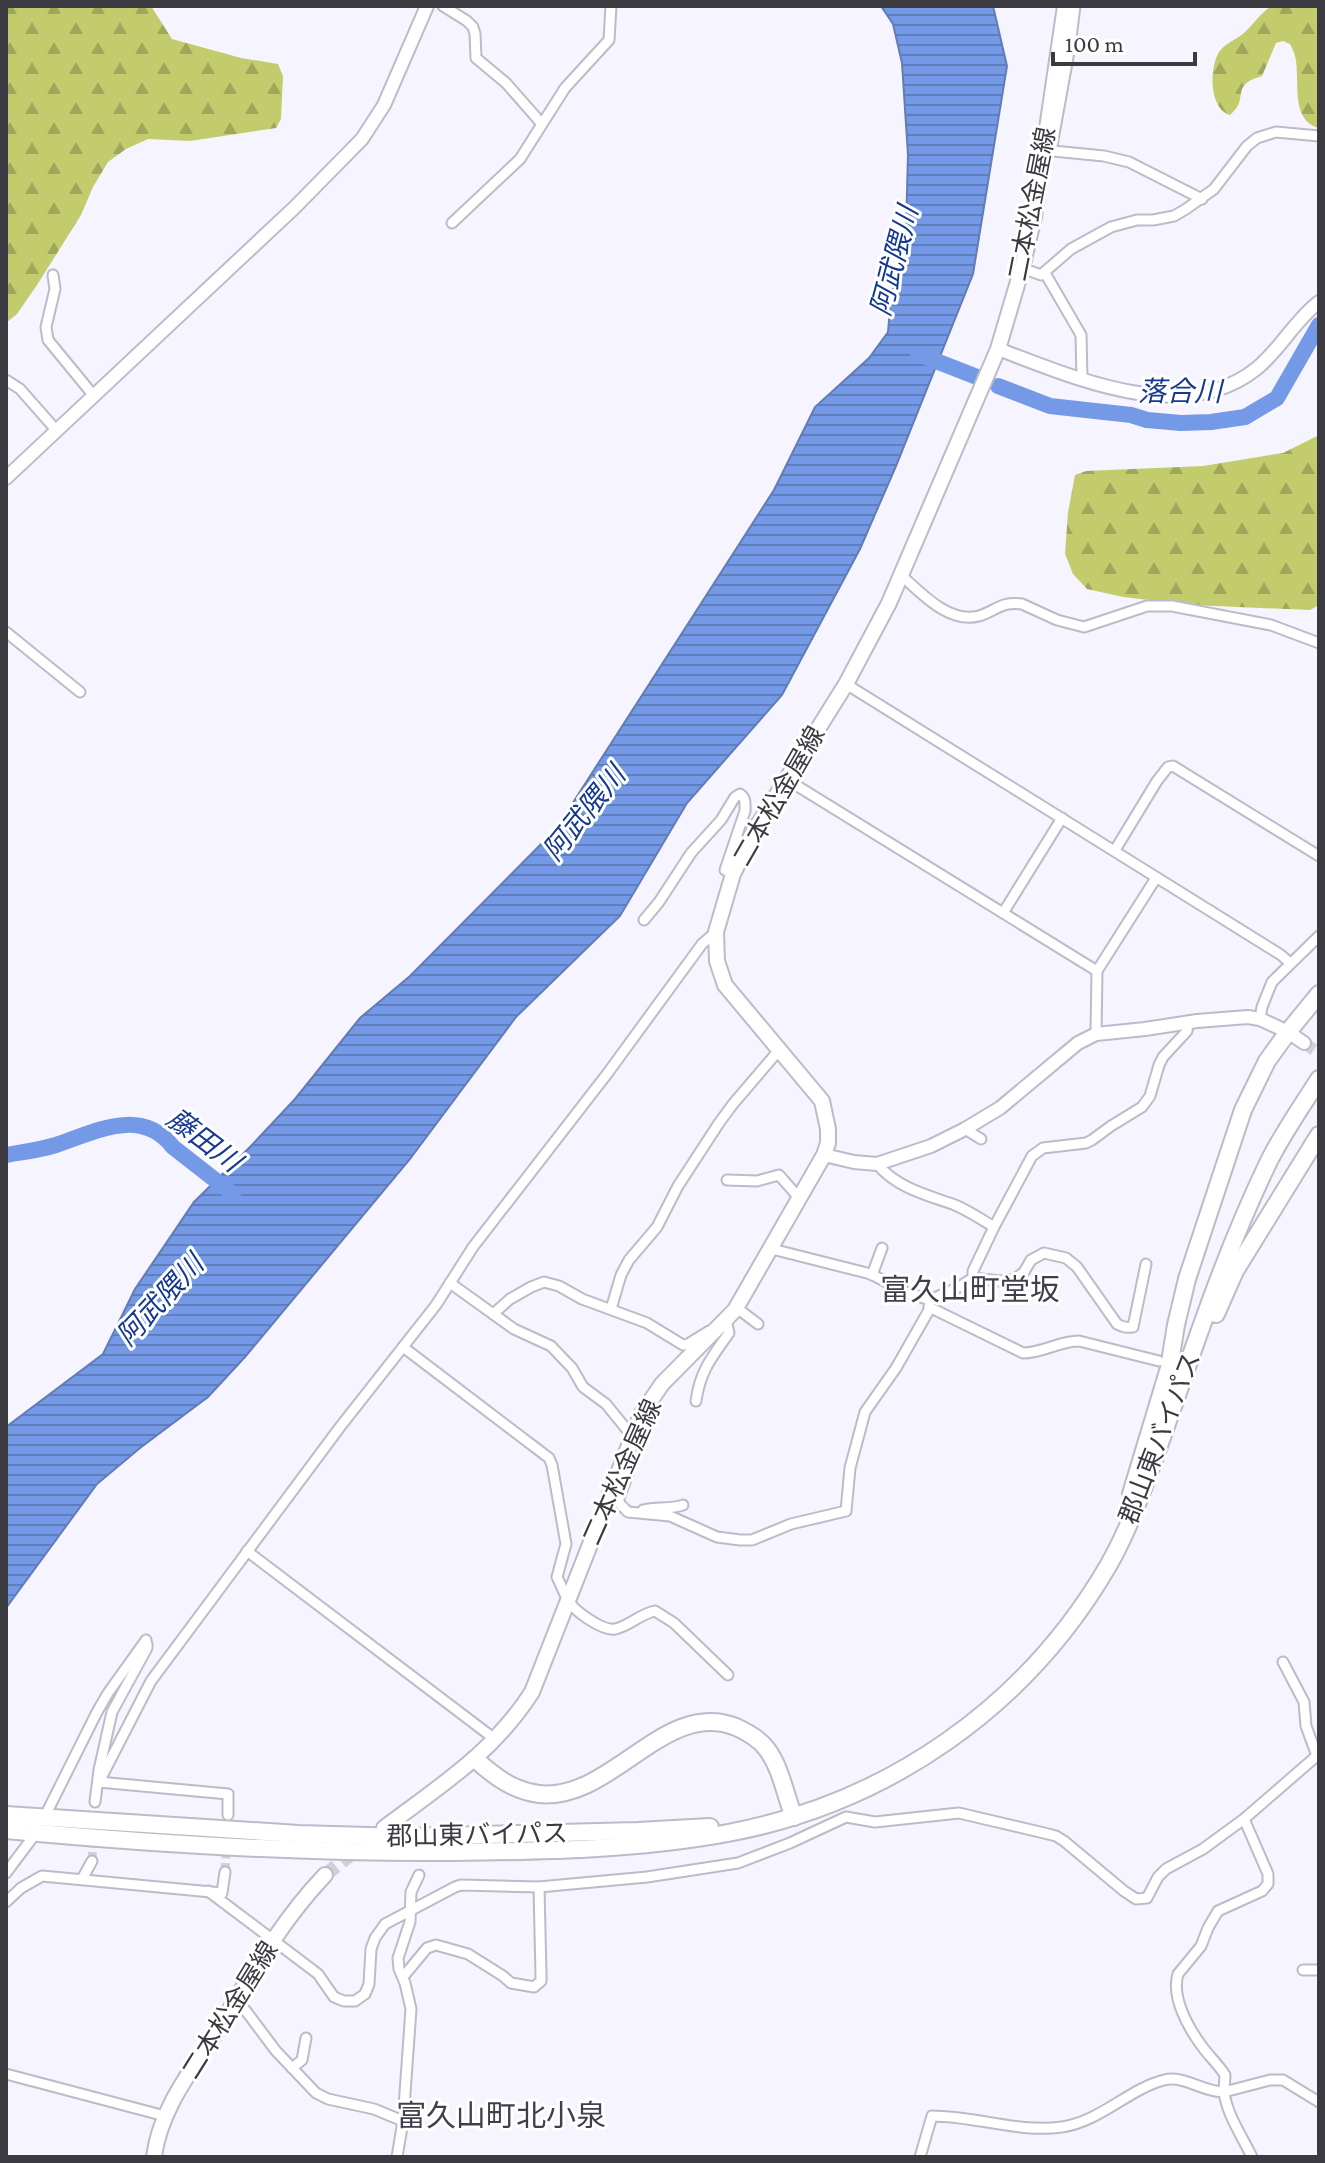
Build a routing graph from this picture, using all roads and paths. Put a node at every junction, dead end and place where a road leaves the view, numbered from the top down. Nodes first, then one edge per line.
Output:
1 (427, 6) edge
2 (443, 6) edge
3 (611, 6) edge
4 (1065, 6) edge
5 (1075, 6) edge
6 (542, 124) junction
7 (1319, 136) edge
8 (1047, 150) junction
9 (1202, 199) junction
10 (452, 223) dead end
11 (1022, 268) junction
12 (1045, 273) junction
13 (53, 275) dead end
14 (1319, 302) edge
15 (998, 349) junction
16 (1082, 379) junction
17 (6, 380) edge
18 (94, 396) junction
19 (57, 431) junction
20 (6, 478) edge
21 (901, 575) junction
22 (6, 632) edge
23 (1319, 643) edge
24 (846, 684) junction
25 (80, 692) dead end
26 (786, 779) junction
27 (1062, 818) junction
28 (1115, 850) junction
29 (1319, 856) edge
30 (733, 874) junction
31 (1156, 878) junction
32 (1003, 913) junction
33 (644, 920) dead end
34 (716, 932) junction
35 (1319, 936) edge
36 (1290, 963) junction
37 (1097, 971) junction
38 (1319, 994) edge
39 (1260, 1019) junction
40 (1188, 1023) junction
41 (1288, 1032) junction
42 (1096, 1034) junction
43 (1304, 1043) tunnel mouth
44 (780, 1049) junction
45 (1319, 1079) edge
46 (965, 1129) junction
47 (1319, 1135) edge
48 (981, 1139) dead end
49 (824, 1155) junction
50 (877, 1164) junction
51 (727, 1180) dead end
52 (800, 1199) junction
53 (994, 1227) junction
54 (882, 1248) dead end
55 (772, 1249) junction
56 (1146, 1264) dead end
57 (872, 1275) junction
58 (973, 1278) junction
59 (450, 1283) junction
60 (930, 1303) junction
61 (737, 1308) junction
62 (611, 1309) junction
63 (493, 1314) junction
64 (758, 1324) dead end
65 (721, 1325) junction
66 (403, 1347) junction
67 (1159, 1361) dead end
68 (696, 1401) dead end
69 (630, 1443) junction
70 (683, 1505) dead end
71 (638, 1513) junction
72 (1134, 1514) junction
73 (1120, 1542) junction
74 (247, 1551) junction
75 (568, 1600) junction
76 (1283, 1662) dead end
77 (728, 1675) dead end
78 (496, 1740) junction
79 (1318, 1755) edge
80 (475, 1759) junction
81 (99, 1782) junction
82 (95, 1802) tunnel mouth
83 (792, 1813) junction
84 (228, 1815) dead end
85 (1244, 1819) junction
86 (11, 1823) edge
87 (40, 1826) junction
88 (384, 1828) dead end
89 (92, 1861) tunnel mouth
90 (225, 1872) tunnel mouth
91 (6, 1873) edge
92 (325, 1875) tunnel mouth
93 (419, 1875) dead end
94 (82, 1879) junction
95 (539, 1887) junction
96 (208, 1891) junction
97 (6, 1902) edge
98 (411, 1910) junction
99 (272, 1941) junction
100 (1303, 1970) dead end
101 (1319, 1970) edge
102 (403, 1977) junction
103 (235, 2002) junction
104 (306, 2038) dead end
105 (292, 2068) junction
106 (6, 2074) edge
107 (1224, 2092) junction
108 (1319, 2102) edge
109 (165, 2116) junction
110 (403, 2121) junction
111 (154, 2157) edge
112 (397, 2157) edge
113 (920, 2157) edge
114 (1252, 2157) edge

1 - 18 street
2 - 6 street
3 - 6 street
4 - 8 main road, 二本松金屋線
5 - 8 street
6 - 10 street
7 - 9 street
8 - 9 street
8 - 11 main road, 二本松金屋線
9 - 12 street
11 - 12 street
11 - 15 main road, 二本松金屋線
12 - 16 street
13 - 18 street
14 - 16 street
15 - 16 street
15 - 21 main road, 二本松金屋線
17 - 19 street
18 - 19 street
19 - 20 street
21 - 23 street
21 - 24 main road, 二本松金屋線
22 - 25 street
24 - 26 main road, 二本松金屋線
24 - 27 street
26 - 30 main road, 二本松金屋線
26 - 32 street
27 - 28 street
27 - 32 street
28 - 29 street
28 - 31 street
30 - 33 street
30 - 34 main road, 二本松金屋線
31 - 36 street
31 - 37 street
32 - 37 street
34 - 44 main road, 二本松金屋線
34 - 59 street
35 - 36 street
36 - 39 street
37 - 42 street
38 - 41 highway
39 - 40 street
39 - 41 street
40 - 42 street
40 - 53 street
41 - 43 street
41 - 73 highway
42 - 46 street
44 - 49 main road, 二本松金屋線
44 - 62 street
45 - 72 highway, 郡山東バイパス
46 - 48 street
46 - 50 street
47 - 72 highway
49 - 50 street
49 - 52 main road, 二本松金屋線
50 - 53 street
51 - 52 street
52 - 55 main road, 二本松金屋線
53 - 58 street
54 - 57 street
55 - 57 street
55 - 61 main road, 二本松金屋線
56 - 58 street
57 - 60 street
58 - 60 street
59 - 63 street
59 - 66 street
60 - 67 street
60 - 71 street
61 - 64 street
61 - 65 main road, 二本松金屋線
62 - 63 street
62 - 65 street
63 - 69 street
65 - 68 street
65 - 69 main road, 二本松金屋線
66 - 74 street
66 - 75 street
69 - 71 street
69 - 75 main road, 二本松金屋線
70 - 71 street
72 - 73 highway, 郡山東バイパス
73 - 83 highway, 郡山東バイパス
74 - 78 street
74 - 81 street
75 - 77 street
75 - 78 main road, 二本松金屋線
76 - 79 street
78 - 80 main road, 二本松金屋線
79 - 85 street
80 - 83 highway
80 - 88 main road, 二本松金屋線
81 - 82 street
81 - 84 street
81 - 87 street
83 - 87 highway, 郡山東バイパス
85 - 95 street
85 - 107 street
86 - 87 highway, 郡山東バイパス
87 - 91 street
89 - 94 street
90 - 96 street
92 - 99 main road, 二本松金屋線
93 - 98 street
94 - 96 street
94 - 97 street
95 - 98 street
95 - 102 street
96 - 99 street
98 - 99 street
98 - 102 street
99 - 103 main road, 二本松金屋線
100 - 101 street
102 - 110 street
103 - 105 street
103 - 109 main road, 二本松金屋線
104 - 105 street
105 - 110 street
106 - 109 street
107 - 108 street
107 - 113 street
107 - 114 street
109 - 111 main road, 二本松金屋線
110 - 112 street

